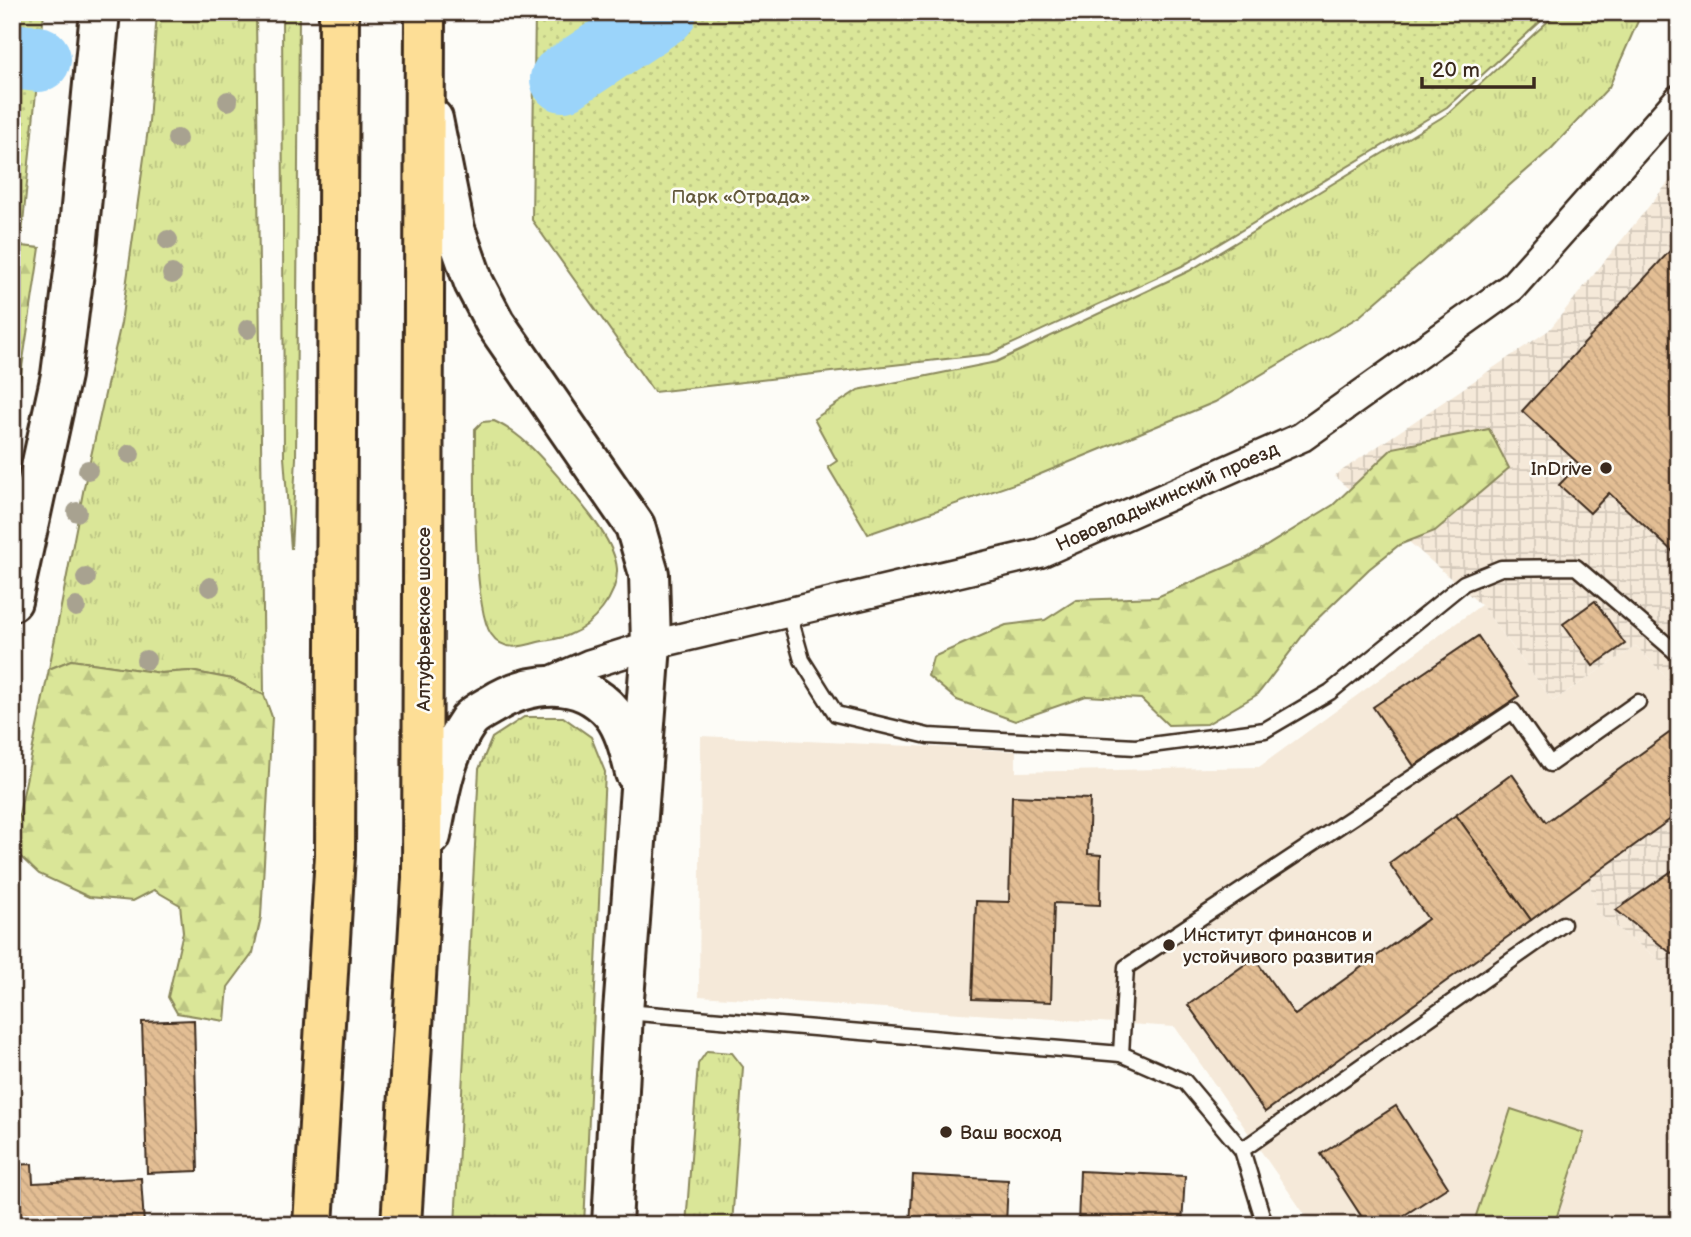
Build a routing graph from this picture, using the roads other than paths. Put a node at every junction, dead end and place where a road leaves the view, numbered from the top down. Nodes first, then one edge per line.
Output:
1 (100, 12) edge
2 (339, 12) edge
3 (425, 12) edge
4 (425, 79) junction
5 (1679, 99) edge
6 (12, 601) edge
7 (789, 614) junction
8 (651, 645) junction
9 (1679, 655) edge
10 (540, 686) junction
11 (1638, 702) dead end
12 (639, 789) junction
13 (422, 878) junction
14 (1563, 925) dead end
15 (623, 1012) junction
16 (1121, 1054) junction
17 (1242, 1150) junction
18 (313, 1225) edge
19 (401, 1225) edge
20 (612, 1225) edge
21 (1265, 1225) edge

1 - 6 main road
2 - 18 main road
3 - 4 main road, Алтуфьевское шоссе
4 - 8 main road
4 - 13 main road, Алтуфьевское шоссе
5 - 7 street, Нововладыкинский проезд
7 - 8 street, Нововладыкинский проезд
7 - 9 lane
8 - 10 street, Нововладыкинский проезд
8 - 12 main road
10 - 12 main road
10 - 13 main road
11 - 16 lane
12 - 15 main road
13 - 19 main road, Алтуфьевское шоссе
14 - 17 lane
15 - 16 lane
15 - 20 main road
16 - 17 lane
17 - 21 lane

